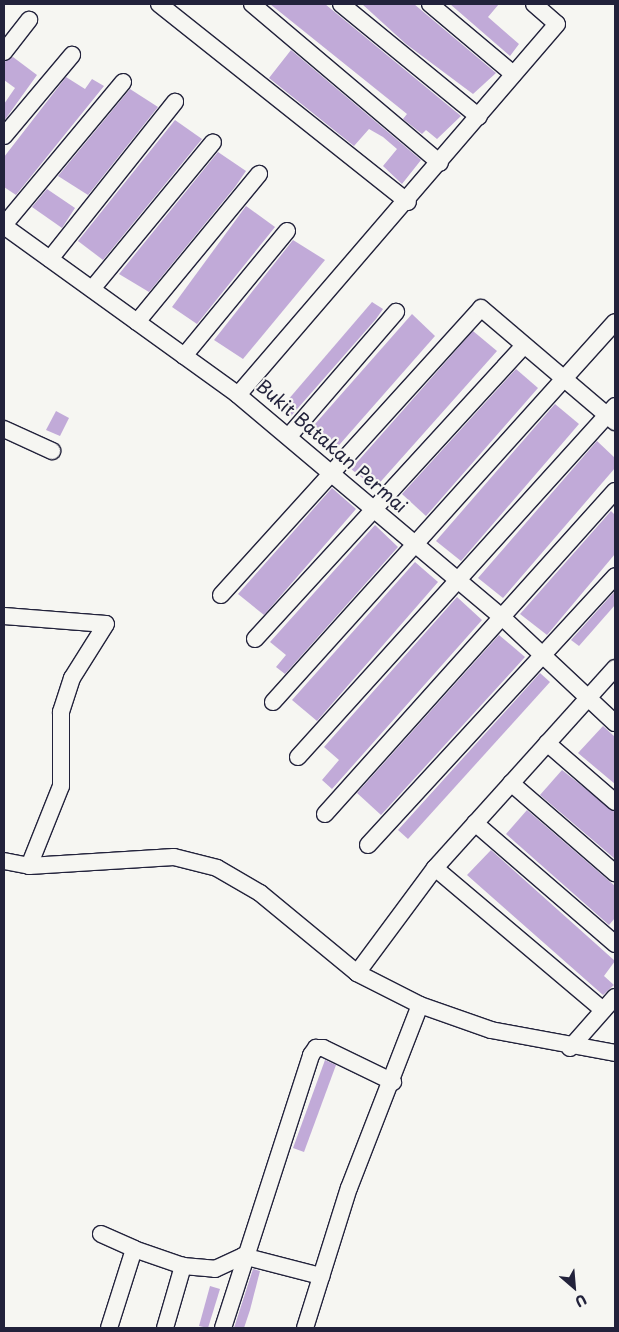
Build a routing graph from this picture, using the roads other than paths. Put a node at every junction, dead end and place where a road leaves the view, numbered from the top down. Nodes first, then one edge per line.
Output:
1 (159, 4) edge
2 (252, 4) edge
3 (341, 4) edge
4 (430, 4) edge
5 (534, 4) edge
6 (30, 20) dead end
7 (4, 52) edge
8 (72, 55) dead end
9 (513, 74) junction
10 (123, 82) dead end
11 (175, 102) dead end
12 (479, 116) junction
13 (4, 136) edge
14 (213, 142) dead end
15 (440, 163) junction
16 (259, 174) dead end
17 (408, 202) junction
18 (4, 225) edge
19 (286, 231) dead end
20 (50, 258) junction
21 (92, 289) junction
22 (396, 312) dead end
23 (137, 322) junction
24 (615, 322) edge
25 (524, 345) junction
26 (184, 356) junction
27 (566, 381) junction
28 (238, 395) junction
29 (613, 415) edge
30 (4, 429) edge
31 (289, 436) junction
32 (52, 451) dead end
33 (330, 474) junction
34 (615, 491) edge
35 (373, 510) junction
36 (416, 546) junction
37 (615, 576) edge
38 (457, 581) junction
39 (221, 595) dead end
40 (4, 616) edge
41 (502, 617) junction
42 (255, 639) dead end
43 (543, 655) junction
44 (615, 668) edge
45 (587, 698) junction
46 (273, 702) dead end
47 (615, 723) edge
48 (547, 743) junction
49 (298, 757) dead end
50 (511, 783) junction
51 (615, 802) edge
52 (325, 814) dead end
53 (475, 823) junction
54 (368, 845) dead end
55 (4, 861) edge
56 (28, 866) junction
57 (435, 868) junction
58 (615, 873) edge
59 (615, 944) edge
60 (357, 973) junction
61 (615, 997) edge
62 (420, 1005) junction
63 (603, 1010) junction
64 (570, 1048) junction
65 (615, 1053) edge
66 (393, 1082) junction
67 (101, 1234) dead end
68 (134, 1249) junction
69 (243, 1256) junction
70 (183, 1266) junction
71 (320, 1276) junction
72 (109, 1328) edge
73 (165, 1328) edge
74 (223, 1328) edge
75 (305, 1328) edge

1 - 17 street
2 - 15 street
3 - 12 street
4 - 9 street
5 - 9 street, Bukit Batakan Permai
6 - 7 street
8 - 13 street
9 - 12 street, Bukit Batakan Permai
10 - 18 street
11 - 20 street
12 - 15 street, Bukit Batakan Permai
14 - 21 street
15 - 17 street, Bukit Batakan Permai
16 - 23 street
17 - 28 street, Bukit Batakan Permai
18 - 20 street
19 - 26 street
20 - 21 street
21 - 23 street
22 - 31 street
23 - 26 street
24 - 27 street
25 - 27 street
25 - 33 street
25 - 35 street
26 - 28 street
27 - 29 street
27 - 36 street
28 - 31 street, Bukit Batakan Permai
29 - 38 street
30 - 32 street
31 - 33 street, Bukit Batakan Permai
33 - 35 street, Bukit Batakan Permai
33 - 39 street
34 - 41 street
35 - 36 street, Bukit Batakan Permai
35 - 42 street
36 - 38 street, Bukit Batakan Permai
36 - 46 street
37 - 43 street
38 - 41 street, Bukit Batakan Permai
38 - 49 street
40 - 56 street
41 - 43 street, Bukit Batakan Permai
41 - 52 street
43 - 45 street, Bukit Batakan Permai
43 - 54 street
44 - 45 street
45 - 47 street, Bukit Batakan Permai
45 - 48 street
48 - 50 street
48 - 51 street
50 - 53 street
50 - 58 street
53 - 57 street
53 - 59 street
55 - 56 street
56 - 60 street
57 - 60 street
57 - 63 street
60 - 62 street
61 - 63 street
62 - 64 street
62 - 66 street
63 - 64 street
64 - 65 street
66 - 69 street
66 - 71 street
67 - 68 street
68 - 70 street
68 - 72 street
69 - 70 street
69 - 71 street
69 - 74 street
70 - 73 street
71 - 75 street

